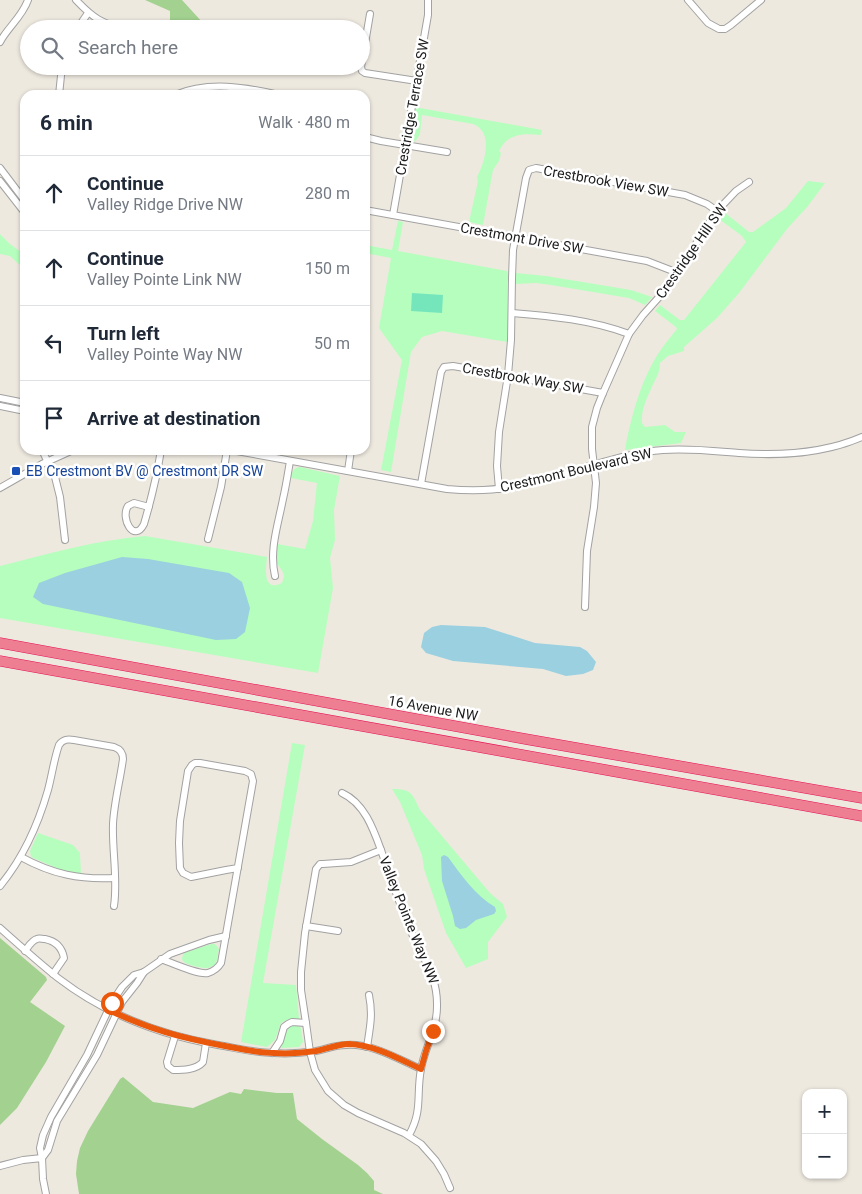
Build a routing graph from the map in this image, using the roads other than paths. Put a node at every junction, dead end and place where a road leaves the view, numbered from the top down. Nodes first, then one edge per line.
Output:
1 (28, 0) edge
2 (76, 0) edge
3 (428, 0) edge
4 (688, 0) edge
5 (761, 0) edge
6 (88, 13) junction
7 (370, 14) dead end
8 (83, 20) edge
9 (101, 20) edge
10 (369, 20) edge
11 (0, 42) edge
12 (370, 73) edge
13 (61, 75) edge
14 (417, 81) junction
15 (60, 90) edge
16 (192, 90) edge
17 (252, 90) edge
18 (370, 138) edge
19 (405, 145) junction
20 (447, 152) dead end
21 (0, 168) edge
22 (0, 181) edge
23 (749, 182) dead end
24 (19, 194) joint
25 (14, 200) junction
26 (20, 208) edge
27 (370, 211) edge
28 (717, 211) junction
29 (393, 214) junction
30 (515, 236) junction
31 (678, 273) junction
32 (512, 313) junction
33 (629, 334) junction
34 (508, 375) junction
35 (603, 393) junction
36 (0, 398) edge
37 (20, 402) edge
38 (0, 406) edge
39 (20, 410) edge
40 (862, 437) edge
41 (45, 455) edge
42 (61, 455) edge
43 (160, 455) edge
44 (226, 455) edge
45 (260, 455) edge
46 (350, 455) edge
47 (290, 460) junction
48 (48, 461) junction
49 (595, 464) junction
50 (348, 471) junction
51 (421, 484) junction
52 (0, 488) edge
53 (499, 489) junction
54 (149, 507) junction
55 (208, 539) dead end
56 (65, 540) dead end
57 (276, 576) dead end
58 (585, 607) dead end
59 (0, 643) edge
60 (0, 662) edge
61 (342, 793) dead end
62 (862, 798) edge
63 (862, 816) edge
64 (381, 850) junction
65 (20, 857) junction
66 (238, 868) junction
67 (115, 878) junction
68 (0, 886) edge
69 (114, 906) dead end
70 (306, 926) junction
71 (0, 928) edge
72 (338, 931) dead end
73 (226, 936) junction
74 (25, 951) junction
75 (161, 959) junction
76 (144, 972) junction
77 (53, 974) junction
78 (369, 995) dead end
79 (109, 1010) junction
80 (116, 1014) junction
81 (306, 1023) junction
82 (176, 1036) junction
83 (206, 1043) junction
84 (367, 1047) junction
85 (310, 1052) junction
86 (272, 1053) junction
87 (421, 1069) junction
88 (408, 1135) junction
89 (42, 1158) junction
90 (0, 1166) edge
91 (450, 1188) dead end
92 (46, 1194) edge

1 - 11 street
2 - 6 street
3 - 14 street, Crestridge Terrace SW
4 - 5 street
6 - 8 street
6 - 9 street
7 - 10 street
12 - 14 street
13 - 15 street
14 - 19 street, Crestridge Terrace SW
16 - 17 street
18 - 19 street
19 - 20 street
19 - 29 street, Crestridge Terrace SW
21 - 24 street
22 - 25 street
23 - 28 street, Crestridge Hill SW
24 - 25 street
25 - 26 street
27 - 29 street, Crestmont Drive SW
28 - 30 street, Crestbrook View SW
28 - 31 street, Crestridge Hill SW
29 - 30 street, Crestmont Drive SW
30 - 31 street, Crestmont Drive SW
30 - 32 street
31 - 33 street, Crestridge Hill SW
32 - 33 street
32 - 34 street
33 - 35 street, Crestridge Hill SW
34 - 35 street, Crestbrook Way SW
34 - 51 street, Crestbrook Way SW
34 - 53 street
35 - 49 street, Crestridge Hill SW
36 - 37 street
38 - 39 street
40 - 49 street, Crestmont Boulevard SW
41 - 48 street
42 - 48 street
43 - 54 street
44 - 55 street
45 - 47 street, Crestmont Boulevard SW
46 - 50 street
47 - 50 street, Crestmont Boulevard SW
47 - 57 street
48 - 52 street
48 - 56 street
49 - 53 street, Crestmont Boulevard SW
49 - 58 street, Crestridge Hill SW
50 - 51 street, Crestmont Boulevard SW
51 - 53 street, Crestmont Boulevard SW
54 - 54 street
59 - 62 highway, 16 Avenue NW
60 - 63 highway
61 - 64 street
64 - 70 street, Valley Pointe Way NW
64 - 87 street, Valley Pointe Way NW
65 - 67 street
65 - 67 street
65 - 68 street
66 - 66 street
66 - 73 street
67 - 69 street
70 - 72 street
70 - 81 street, Valley Pointe Way NW
71 - 74 street
73 - 75 street
73 - 75 street
74 - 77 street
74 - 77 street
75 - 76 street
76 - 79 street
76 - 80 street
77 - 79 street
78 - 84 street
79 - 80 street
79 - 89 street
80 - 82 street
80 - 89 street
81 - 85 street, Valley Pointe Way NW
81 - 86 street
82 - 83 street
82 - 83 street
83 - 86 street
84 - 85 street
84 - 87 street
85 - 86 street
85 - 88 street, Valley Pointe Way NW
87 - 88 street, Valley Pointe Way NW
88 - 91 street
89 - 90 street
89 - 92 street

